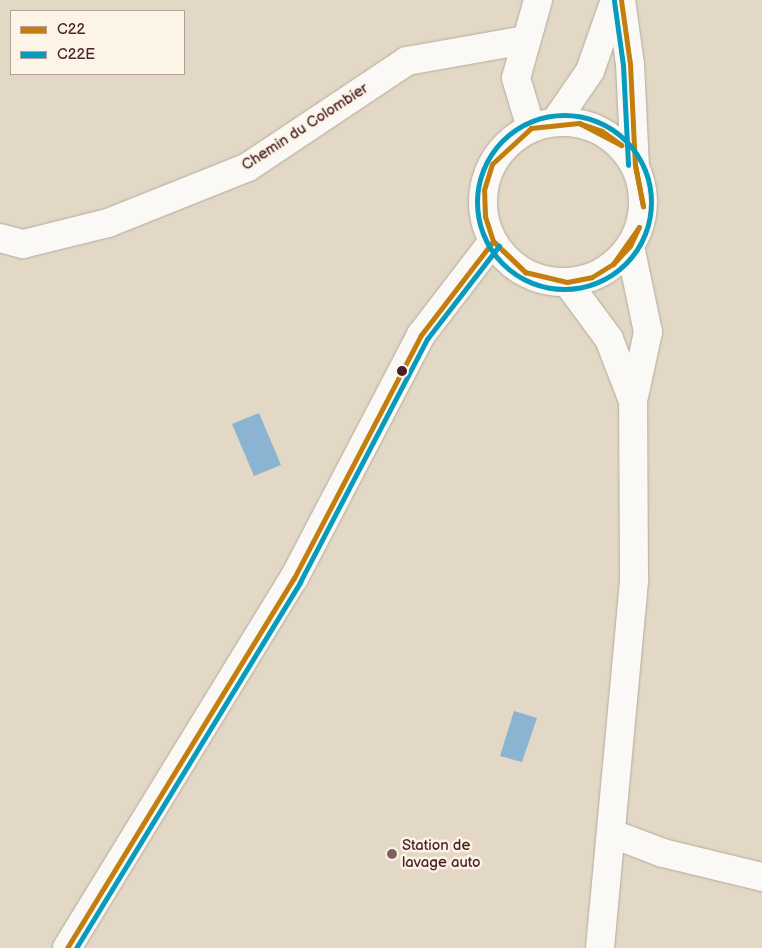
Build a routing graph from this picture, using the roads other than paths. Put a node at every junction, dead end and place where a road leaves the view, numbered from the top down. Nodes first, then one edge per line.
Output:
1 (538, 0) edge
2 (615, 0) edge
3 (621, 0) edge
4 (525, 40) junction
5 (543, 125) junction
6 (635, 165) junction
7 (0, 238) edge
8 (493, 241) junction
9 (630, 246) junction
10 (567, 282) junction
11 (633, 401) junction
12 (613, 834) junction
13 (762, 877) edge
14 (67, 948) edge
15 (600, 948) edge

1 - 4 street
2 - 5 street
3 - 6 street
4 - 5 street
4 - 7 street, Chemin du Colombier
5 - 6 street
5 - 8 street
6 - 9 street
8 - 10 street
8 - 14 street
9 - 10 street
9 - 11 street
10 - 11 street
11 - 12 street
12 - 13 street
12 - 15 street

